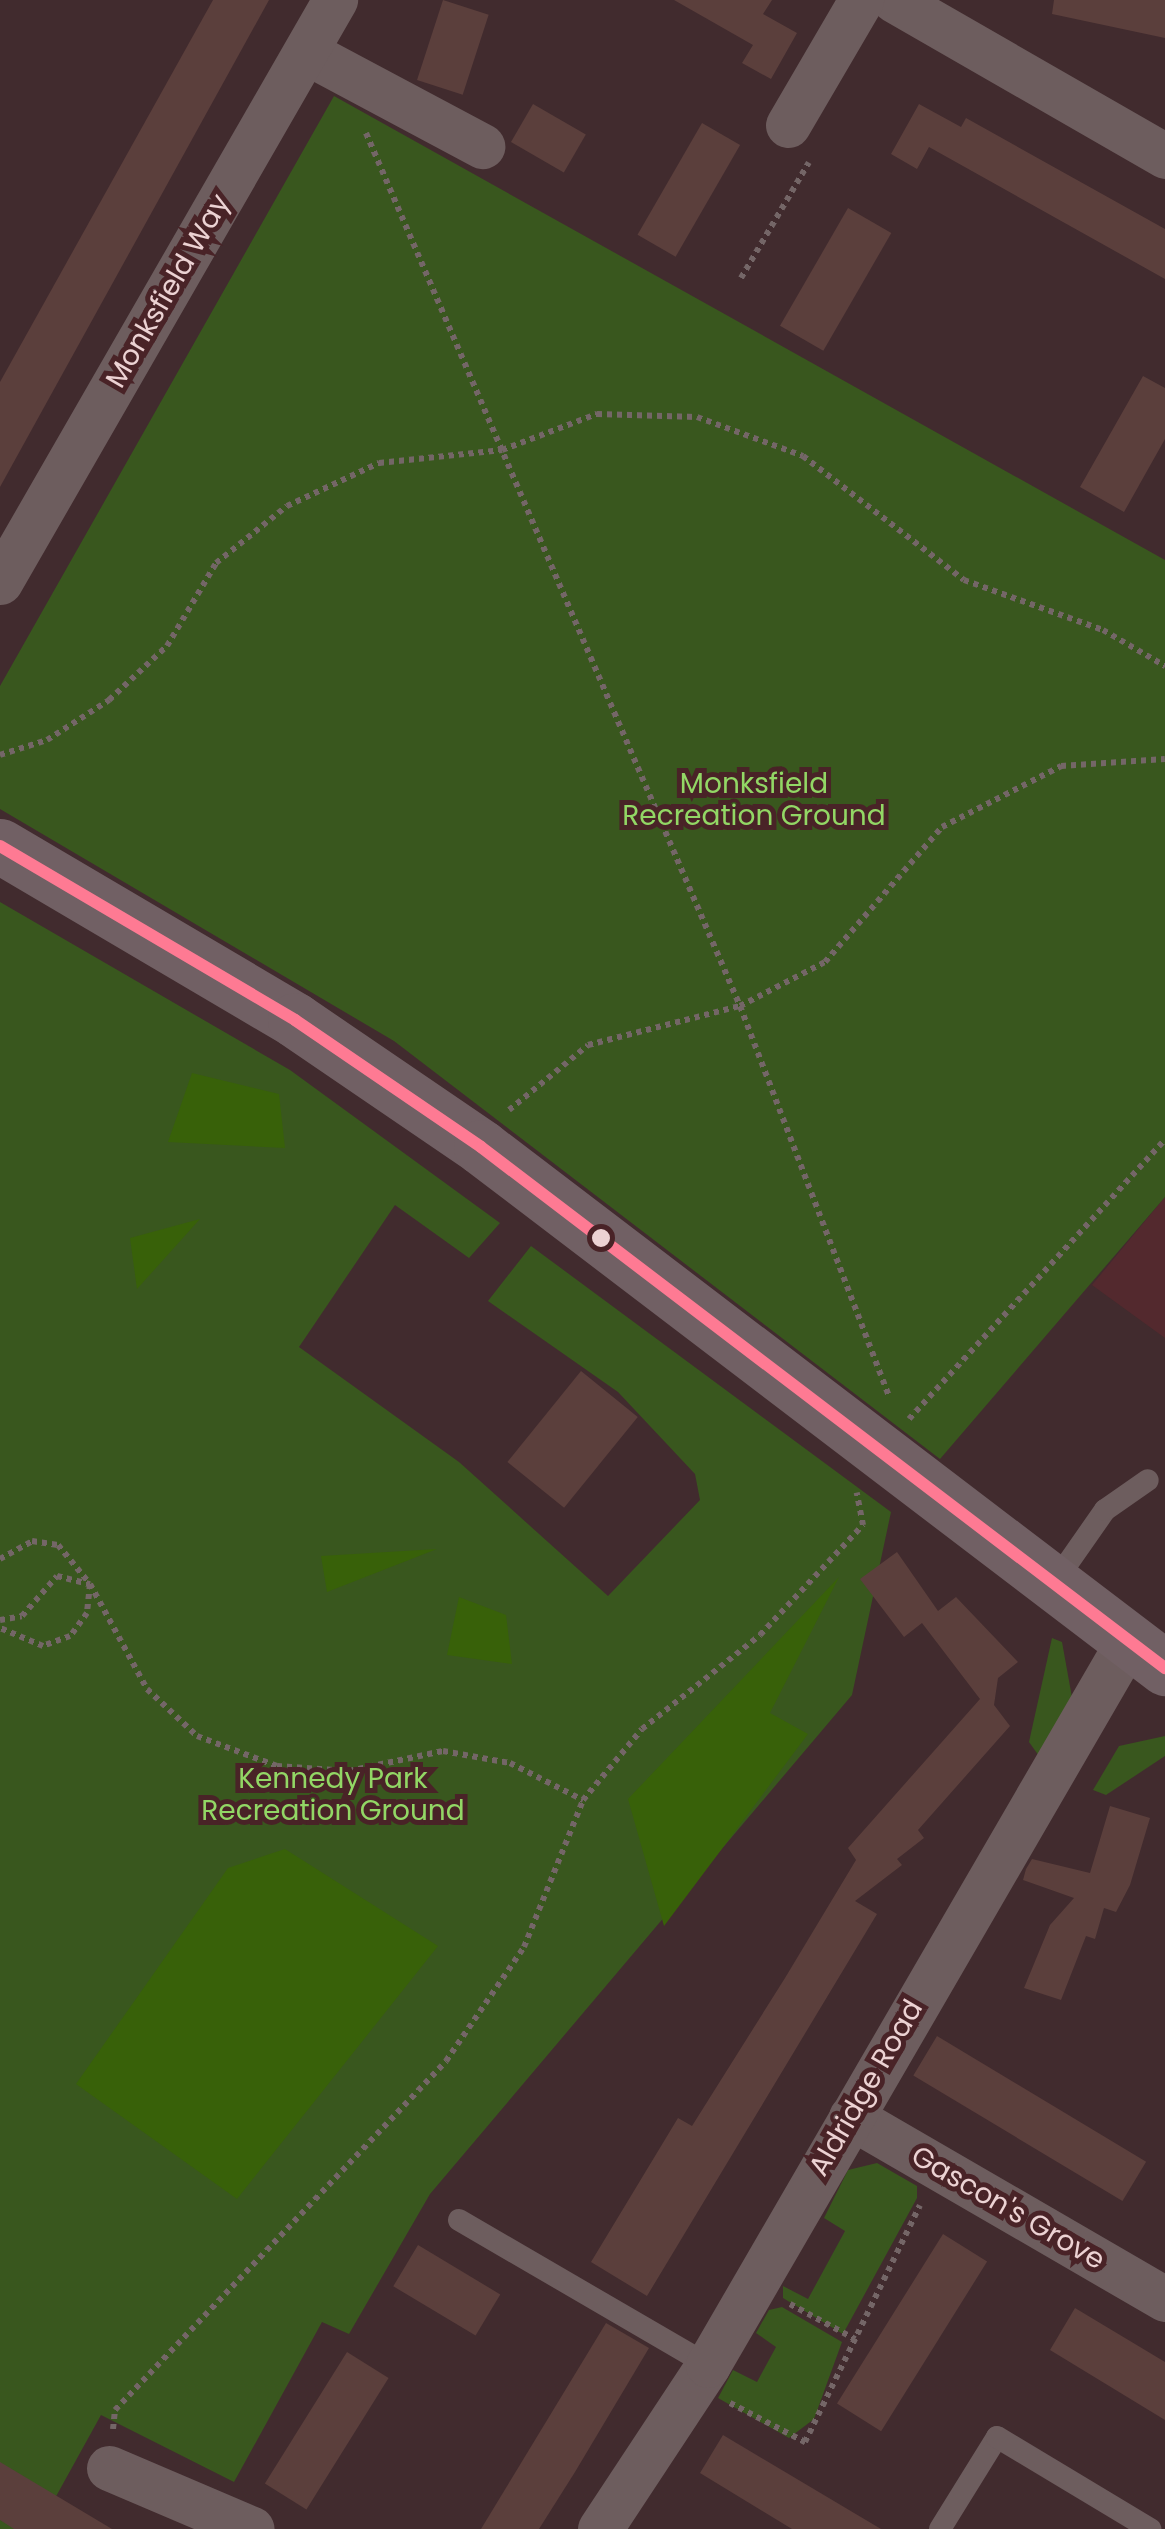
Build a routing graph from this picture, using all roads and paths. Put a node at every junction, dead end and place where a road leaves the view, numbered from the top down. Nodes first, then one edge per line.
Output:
1 (335, 0) edge
2 (860, 0) edge
3 (894, 0) edge
4 (323, 62) junction
5 (788, 124) joint
6 (482, 146) dead end
7 (1165, 156) edge
8 (742, 278) dead end
9 (502, 450) junction
10 (0, 582) edge
11 (1165, 666) edge
12 (0, 755) edge
13 (1165, 759) edge
14 (0, 846) edge
15 (740, 1006) junction
16 (1165, 1140) edge
17 (480, 1146) junction
18 (854, 1478) dead end
19 (1148, 1480) dead end
20 (0, 1559) edge
21 (90, 1584) junction
22 (1052, 1586) junction
23 (0, 1620) edge
24 (0, 1628) edge
25 (1146, 1656) edge
26 (582, 1800) junction
27 (851, 2117) junction
28 (938, 2168) junction
29 (459, 2220) dead end
30 (752, 2283) junction
31 (1165, 2300) edge
32 (855, 2339) junction
33 (702, 2375) junction
34 (108, 2468) joint
35 (252, 2529) edge
36 (600, 2529) edge
37 (940, 2529) edge
38 (1150, 2529) edge

1 - 4 street, Monksfield Way
2 - 5 street
3 - 7 street
4 - 6 street
4 - 9 path
4 - 10 street, Monksfield Way
5 - 8 path
9 - 11 path
9 - 12 path
9 - 15 path
13 - 15 path
14 - 17 street
15 - 16 path
15 - 17 path
17 - 22 street
18 - 26 path
19 - 22 lane
20 - 21 path
21 - 23 path
21 - 24 path
21 - 26 path
22 - 25 street
25 - 27 street, Aldridge Road
26 - 34 path
27 - 28 street, Gascon's Grove
27 - 30 street, Aldridge Road
28 - 31 street, Gascon's Grove
28 - 32 path
29 - 33 lane
30 - 32 path
30 - 33 street, Aldridge Road
32 - 33 path
33 - 36 street, Aldridge Road
34 - 35 street
37 - 38 lane

